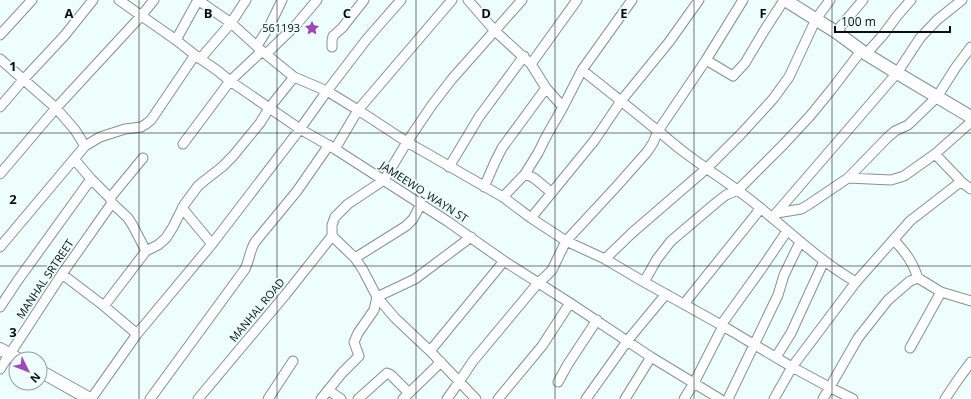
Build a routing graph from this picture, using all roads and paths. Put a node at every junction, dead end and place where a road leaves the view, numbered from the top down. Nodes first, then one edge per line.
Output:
1 (32, 0) edge
2 (93, 0) edge
3 (119, 0) edge
4 (154, 0) edge
5 (246, 0) edge
6 (282, 0) edge
7 (318, 0) edge
8 (364, 0) edge
9 (401, 0) edge
10 (452, 0) edge
11 (468, 0) edge
12 (522, 0) edge
13 (577, 0) edge
14 (632, 0) edge
15 (699, 0) edge
16 (743, 0) edge
17 (785, 0) edge
18 (830, 0) edge
19 (863, 0) edge
20 (911, 0) edge
21 (962, 0) edge
22 (141, 16) junction
23 (816, 19) junction
24 (231, 23) junction
25 (496, 31) junction
26 (836, 32) junction
27 (0, 35) edge
28 (176, 40) junction
29 (332, 47) dead end
30 (971, 47) edge
31 (261, 51) junction
32 (864, 52) junction
33 (524, 56) junction
34 (197, 57) junction
35 (0, 59) edge
36 (706, 60) junction
37 (531, 64) junction
38 (582, 70) junction
39 (897, 73) junction
40 (294, 77) junction
41 (23, 80) junction
42 (230, 81) junction
43 (546, 88) junction
44 (327, 91) junction
45 (937, 97) junction
46 (621, 101) junction
47 (0, 107) edge
48 (270, 107) junction
49 (563, 107) junction
50 (56, 108) junction
51 (358, 110) junction
52 (971, 117) edge
53 (971, 122) edge
54 (300, 129) junction
55 (658, 131) junction
56 (407, 142) junction
57 (183, 144) dead end
58 (85, 146) junction
59 (332, 147) junction
60 (935, 154) junction
61 (143, 158) dead end
62 (74, 159) junction
63 (449, 167) junction
64 (706, 169) junction
65 (0, 174) edge
66 (525, 174) junction
67 (848, 178) junction
68 (91, 179) junction
69 (384, 180) junction
70 (960, 181) junction
71 (484, 187) junction
72 (971, 189) edge
73 (738, 190) junction
74 (552, 193) junction
75 (503, 197) junction
76 (111, 200) junction
77 (421, 204) junction
78 (182, 208) junction
79 (761, 208) junction
80 (775, 215) junction
81 (531, 218) junction
82 (787, 231) junction
83 (332, 236) junction
84 (471, 237) junction
85 (894, 240) junction
86 (566, 241) junction
87 (800, 242) junction
88 (212, 244) junction
89 (0, 247) edge
90 (146, 251) junction
91 (354, 258) junction
92 (605, 259) junction
93 (504, 261) junction
94 (824, 261) junction
95 (62, 274) junction
96 (918, 278) junction
97 (644, 282) junction
98 (856, 282) junction
99 (538, 283) junction
100 (941, 292) junction
101 (666, 294) junction
102 (377, 297) junction
103 (971, 301) edge
104 (570, 303) junction
105 (684, 304) junction
106 (104, 306) junction
107 (0, 307) edge
108 (597, 320) junction
109 (722, 325) junction
110 (137, 334) junction
111 (628, 340) junction
112 (753, 344) junction
113 (910, 348) dead end
114 (11, 351) edge
115 (430, 351) junction
116 (8, 356) edge
117 (651, 357) junction
118 (776, 357) junction
119 (294, 361) dead end
120 (441, 362) junction
121 (971, 362) edge
122 (792, 367) junction
123 (0, 369) edge
124 (48, 375) edge
125 (459, 382) junction
126 (558, 382) dead end
127 (694, 383) junction
128 (829, 387) junction
129 (328, 390) junction
130 (406, 396) edge
131 (90, 399) edge
132 (150, 399) edge
133 (198, 399) edge
134 (268, 399) edge
135 (321, 399) edge
136 (341, 399) edge
137 (358, 399) edge
138 (447, 399) edge
139 (476, 399) edge
140 (498, 399) edge
141 (586, 399) edge
142 (625, 399) edge
143 (684, 399) edge
144 (720, 399) edge
145 (728, 399) edge
146 (774, 399) edge
147 (823, 399) edge
148 (853, 399) edge
149 (945, 399) edge

1 - 27 street
2 - 41 street
3 - 22 street, JAMEEWO_WAYN ST
4 - 22 street
5 - 24 street
6 - 31 street
7 - 31 street
8 - 29 street
9 - 44 street
10 - 51 street
11 - 25 street
12 - 25 street
13 - 37 street
14 - 38 street
15 - 46 street
16 - 36 street
17 - 23 street
17 - 36 street
18 - 23 street
19 - 26 street
20 - 32 street
21 - 39 street
22 - 28 street, JAMEEWO_WAYN ST
22 - 50 street
23 - 26 street
23 - 64 street
24 - 28 street
24 - 31 street
24 - 34 street
25 - 33 street
25 - 56 street
26 - 32 street
28 - 34 street, JAMEEWO_WAYN ST
30 - 45 street
31 - 40 street
31 - 42 street
32 - 39 street
32 - 73 street
33 - 37 street
33 - 63 street
34 - 42 street, JAMEEWO_WAYN ST
34 - 58 street
35 - 41 street
36 - 55 street
37 - 43 street
38 - 46 street
38 - 49 street
39 - 45 street
39 - 80 street
40 - 44 street
40 - 48 street
41 - 47 street
41 - 50 street
42 - 48 street, JAMEEWO_WAYN ST
42 - 57 street
43 - 49 street
43 - 71 street
44 - 51 street
44 - 54 street
45 - 52 street
45 - 67 street
46 - 55 street
46 - 74 street
48 - 54 street, JAMEEWO_WAYN ST
48 - 78 street
49 - 66 street
50 - 58 street
50 - 65 street
51 - 56 street
51 - 59 street
53 - 60 street
54 - 59 street, JAMEEWO_WAYN ST
54 - 88 street
55 - 64 street
55 - 86 street
56 - 63 street
56 - 69 street
58 - 62 street
59 - 69 street, JAMEEWO_WAYN ST
59 - 132 street
60 - 67 street
60 - 70 street
61 - 76 street, MANHAL SRTREET
62 - 68 street
62 - 89 street
63 - 71 street
64 - 73 street
64 - 92 street
66 - 74 street
66 - 75 street
67 - 80 street
68 - 76 street
68 - 107 street
69 - 77 street, JAMEEWO_WAYN ST
69 - 83 street
70 - 72 street
70 - 85 street
71 - 75 street
73 - 79 street
73 - 97 street
74 - 81 street
75 - 81 street
76 - 90 street
76 - 95 street, MANHAL SRTREET
77 - 84 street, JAMEEWO_WAYN ST
77 - 91 street
78 - 88 street
78 - 90 street
79 - 80 street
79 - 105 street
80 - 82 street
81 - 86 street
82 - 87 street
82 - 109 street
83 - 91 street
83 - 133 street, MANHAL ROAD
84 - 93 street, JAMEEWO_WAYN ST
84 - 102 street
85 - 96 street
85 - 98 street
86 - 92 street
86 - 99 street
87 - 94 street
87 - 112 street
88 - 110 street
90 - 106 street
91 - 102 street
92 - 97 street
93 - 99 street, JAMEEWO_WAYN ST
93 - 115 street
94 - 98 street
94 - 118 street
95 - 106 street
95 - 114 street, MANHAL SRTREET
96 - 100 street
96 - 128 street
97 - 101 street
98 - 122 street
99 - 104 street, JAMEEWO_WAYN ST
99 - 125 street
100 - 103 street
100 - 113 street
101 - 105 street
101 - 111 street
102 - 115 street
102 - 129 street
104 - 108 street, JAMEEWO_WAYN ST
104 - 140 street
105 - 109 street
106 - 110 street
108 - 111 street, JAMEEWO_WAYN ST
108 - 126 street
109 - 112 street
109 - 127 street
110 - 131 street
111 - 117 street, JAMEEWO_WAYN ST
111 - 141 street
112 - 118 street
112 - 145 street
115 - 120 street
116 - 123 street, MANHAL SRTREET
117 - 127 street, JAMEEWO_WAYN ST
117 - 142 street
118 - 122 street
119 - 134 street
120 - 125 street
120 - 130 street
121 - 149 street
122 - 128 street
122 - 146 street
124 - 131 street
125 - 138 street
125 - 139 street
127 - 143 street
127 - 144 street, JAMEEWO_WAYN ST
128 - 147 street
128 - 148 street
129 - 135 street
129 - 136 street
130 - 137 street

